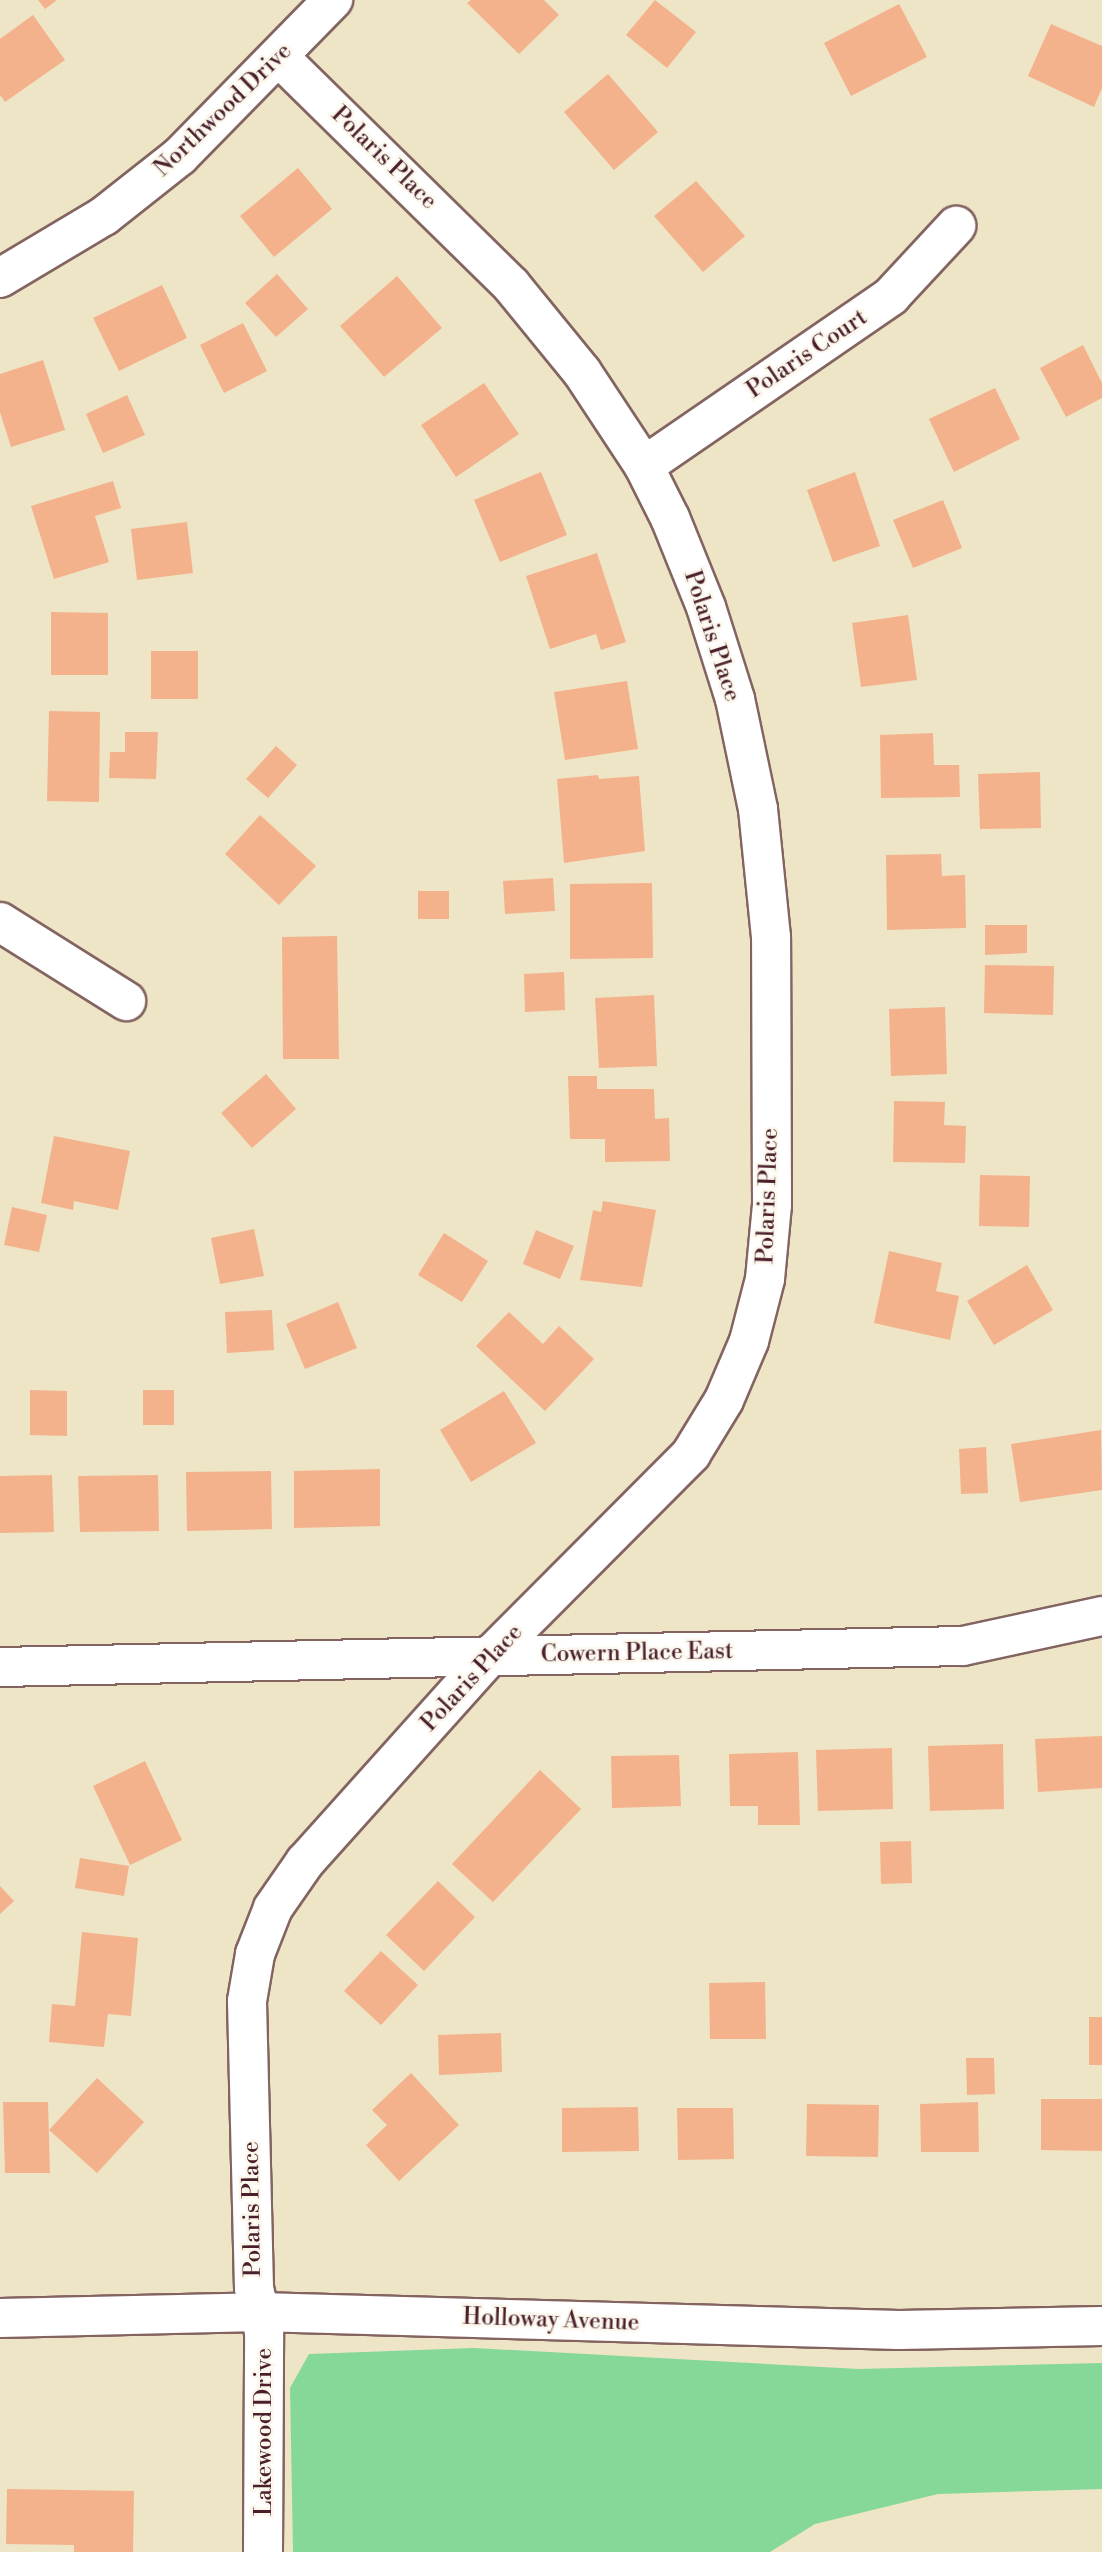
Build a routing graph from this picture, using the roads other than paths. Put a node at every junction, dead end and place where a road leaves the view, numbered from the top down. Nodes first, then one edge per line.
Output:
1 (332, 0) edge
2 (279, 57) junction
3 (956, 226) dead end
4 (0, 278) edge
5 (644, 466) junction
6 (0, 922) edge
7 (126, 1002) dead end
8 (1102, 1616) edge
9 (490, 1656) junction
10 (0, 1667) edge
11 (259, 2312) junction
12 (0, 2318) edge
13 (1102, 2326) edge
14 (263, 2552) edge

1 - 2 street, Northwood Drive
2 - 4 street, Northwood Drive
2 - 5 street, Polaris Place
3 - 5 street, Polaris Court
5 - 9 street, Polaris Place
6 - 7 street
8 - 9 street, Cowern Place East
9 - 10 street, Cowern Place East
9 - 11 street, Polaris Place
11 - 12 street, Holloway Avenue
11 - 13 street, Holloway Avenue
11 - 14 street, Lakewood Drive

